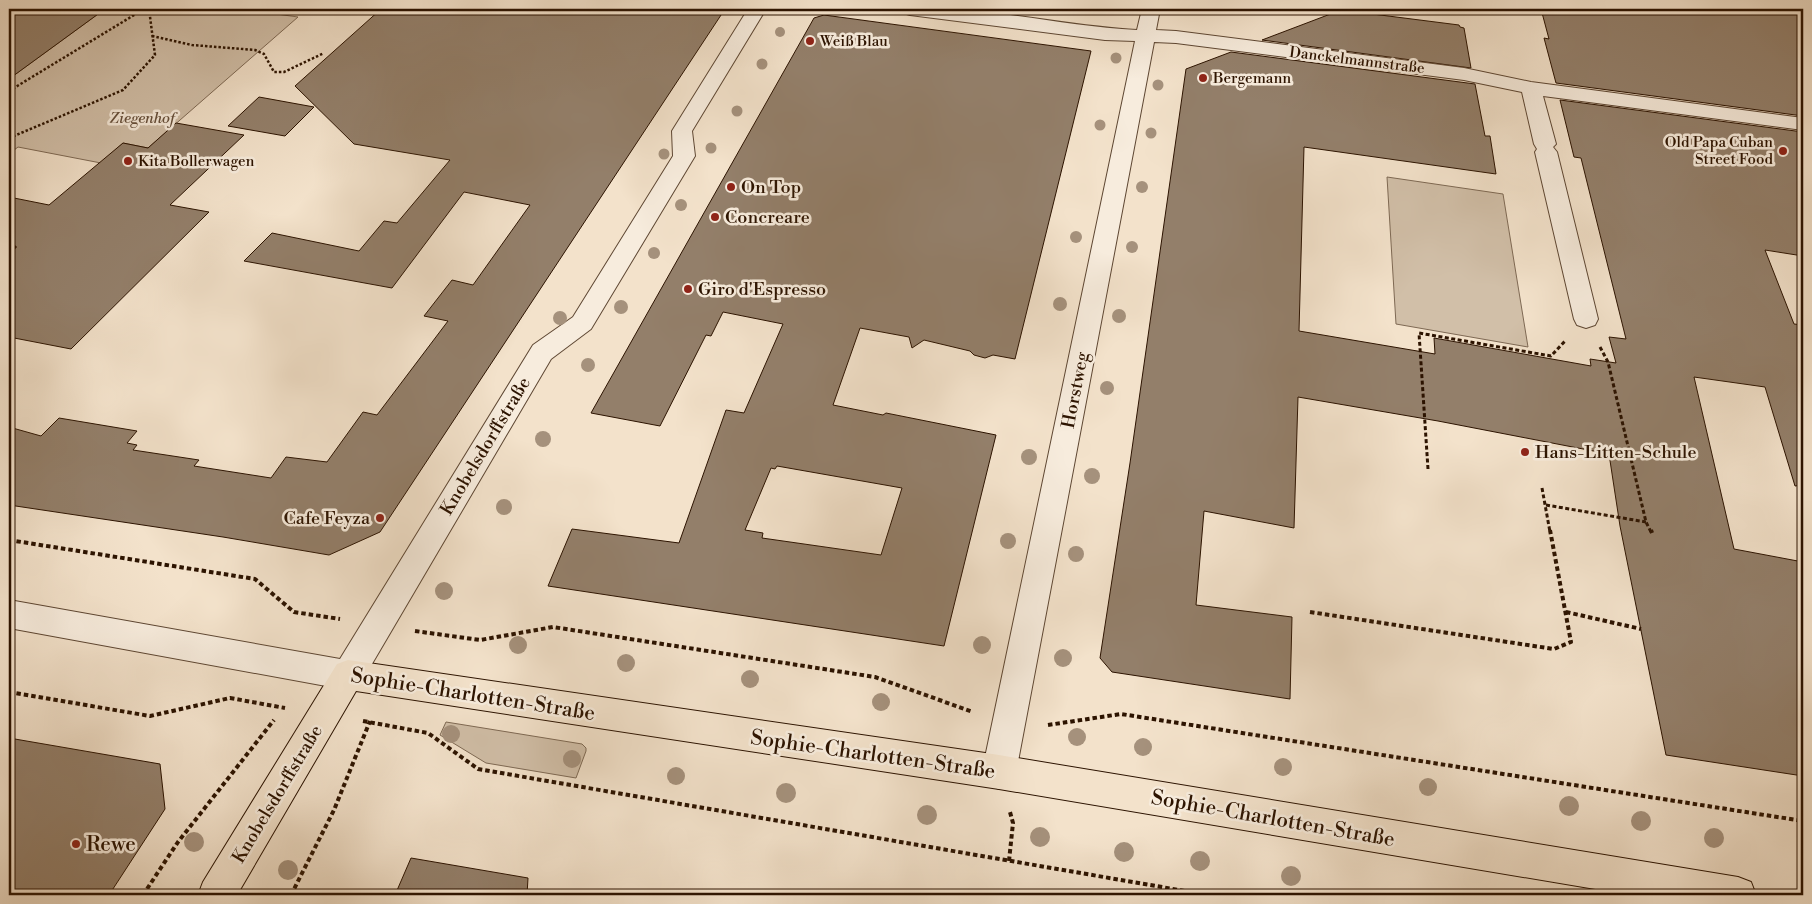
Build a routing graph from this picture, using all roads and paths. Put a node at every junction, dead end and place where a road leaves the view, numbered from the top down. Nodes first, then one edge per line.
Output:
1 (144, 9) edge
2 (149, 9) edge
3 (756, 9) edge
4 (910, 9) edge
5 (1151, 9) edge
6 (152, 36) junction
7 (1145, 36) junction
8 (324, 53) dead end
9 (1531, 88) junction
10 (9, 90) edge
11 (1803, 124) edge
12 (9, 138) edge
13 (16, 246) dead end
14 (9, 253) edge
15 (1586, 319) joint
16 (1608, 362) dead end
17 (1428, 469) dead end
18 (1542, 488) dead end
19 (1546, 505) junction
20 (1646, 522) junction
21 (1652, 533) dead end
22 (9, 540) edge
23 (1310, 612) dead end
24 (1566, 612) junction
25 (9, 614) edge
26 (308, 614) dead end
27 (1641, 629) dead end
28 (458, 638) dead end
29 (348, 675) junction
30 (9, 692) edge
31 (241, 700) dead end
32 (973, 712) dead end
33 (1049, 726) dead end
34 (412, 729) dead end
35 (258, 743) dead end
36 (355, 762) dead end
37 (999, 772) junction
38 (1803, 821) edge
39 (1013, 824) dead end
40 (1009, 861) junction
41 (143, 895) edge
42 (216, 895) edge
43 (291, 895) edge
44 (1208, 895) edge
45 (1738, 895) edge

1 - 10 path
2 - 6 path
3 - 29 street, Knobelsdorffstraße
4 - 7 street, Danckelmannstraße
5 - 7 street, Horstweg
6 - 8 path
6 - 12 path
7 - 9 street, Danckelmannstraße
7 - 37 street, Horstweg
9 - 11 street, Danckelmannstraße
9 - 15 street
13 - 14 path
15 - 17 path
16 - 20 path
18 - 19 path
19 - 20 path
19 - 24 path
20 - 21 path
22 - 26 path
23 - 24 path
24 - 27 path
25 - 29 street, Sophie-Charlotten-Straße
28 - 32 path
29 - 37 main road, Sophie-Charlotten-Straße
29 - 42 main road, Knobelsdorffstraße
30 - 31 path
33 - 38 path
34 - 40 path
35 - 41 path
36 - 43 path
37 - 45 main road, Sophie-Charlotten-Straße
39 - 40 path
40 - 44 path

